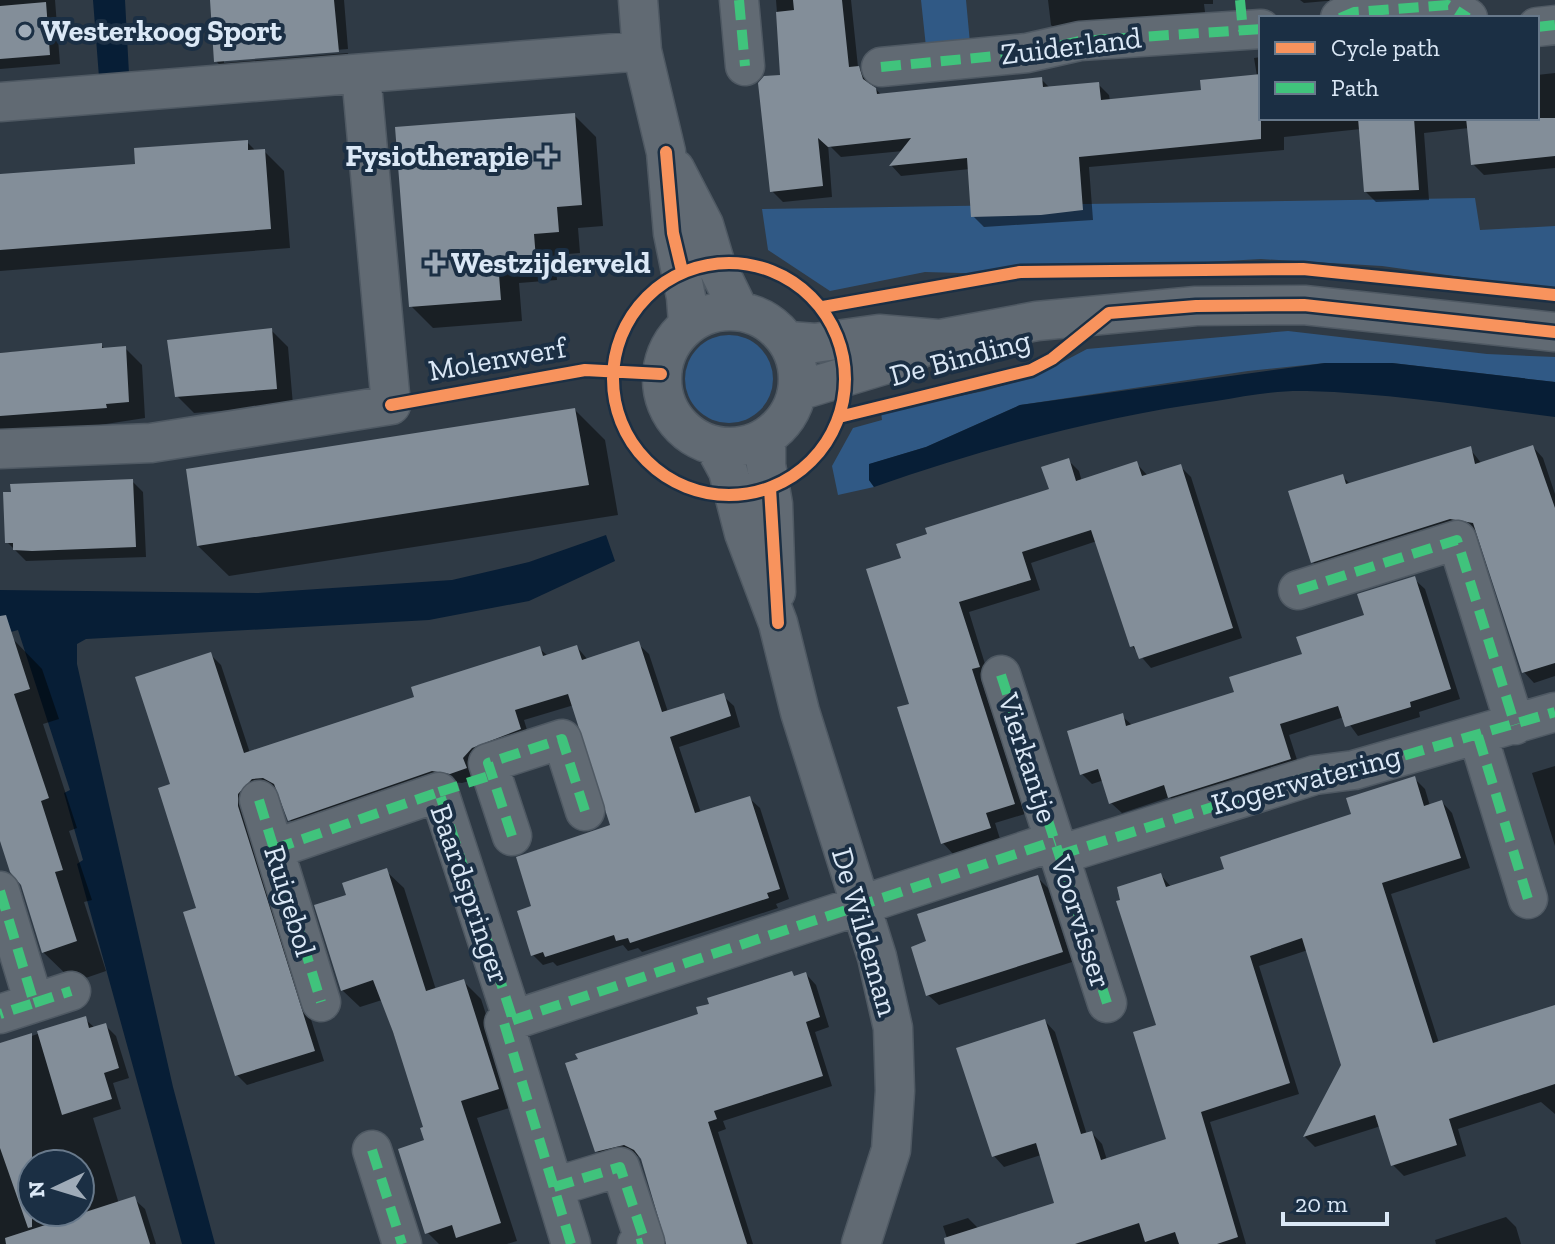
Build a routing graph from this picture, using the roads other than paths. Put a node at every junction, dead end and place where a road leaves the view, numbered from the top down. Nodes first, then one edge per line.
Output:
1 (638, 0) edge
2 (739, 0) edge
3 (1345, 16) edge
4 (1465, 16) edge
5 (1248, 20) edge
6 (642, 51) junction
7 (745, 66) dead end
8 (881, 67) dead end
9 (361, 74) junction
10 (0, 102) edge
11 (666, 152) junction
12 (739, 311) junction
13 (688, 323) junction
14 (1555, 332) edge
15 (941, 339) junction
16 (789, 341) junction
17 (798, 391) junction
18 (766, 438) junction
19 (715, 447) junction
20 (0, 449) edge
21 (1298, 590) dead end
22 (778, 623) junction
23 (1001, 675) dead end
24 (1555, 712) edge
25 (1515, 725) junction
26 (1478, 736) junction
27 (492, 775) junction
28 (439, 792) junction
29 (259, 800) dead end
30 (585, 811) dead end
31 (512, 836) dead end
32 (1057, 848) junction
33 (274, 849) junction
34 (0, 891) edge
35 (1528, 899) dead end
36 (858, 904) junction
37 (71, 991) dead end
38 (321, 1002) dead end
39 (1107, 1003) dead end
40 (17, 1009) edge
41 (513, 1020) junction
42 (372, 1150) dead end
43 (554, 1187) junction
44 (402, 1244) edge
45 (571, 1244) edge
46 (637, 1244) edge
47 (861, 1244) edge

1 - 6 street
2 - 7 street
3 - 4 street
5 - 8 street, Zuiderland
6 - 9 street
6 - 11 street
9 - 10 street
9 - 20 street, Molenwerf
11 - 12 street
11 - 13 street
12 - 13 street
12 - 16 street
13 - 19 street
14 - 15 street, De Binding
15 - 16 street, De Binding
15 - 17 street, De Binding
16 - 17 street
17 - 18 street
18 - 19 street
18 - 22 street, De Wildeman
19 - 22 street, De Wildeman
21 - 25 street
22 - 36 street, De Wildeman
23 - 32 street, Vierkantje
24 - 25 street, Kogerwatering
25 - 26 street, Kogerwatering
26 - 32 street, Kogerwatering
26 - 35 street
27 - 28 street
27 - 30 street, Baardspringer
27 - 31 street, Baardspringer
28 - 33 street, Baardspringer
28 - 41 street, Baardspringer
29 - 33 street, Ruigebol
32 - 36 street, Kogerwatering
32 - 39 street, Voorvisser
33 - 38 street, Ruigebol
34 - 40 street
36 - 41 street, Baardspringer
36 - 47 street, De Wildeman
37 - 40 street
41 - 43 street, Baardspringer
42 - 44 street
43 - 45 street, Baardspringer
43 - 46 street

